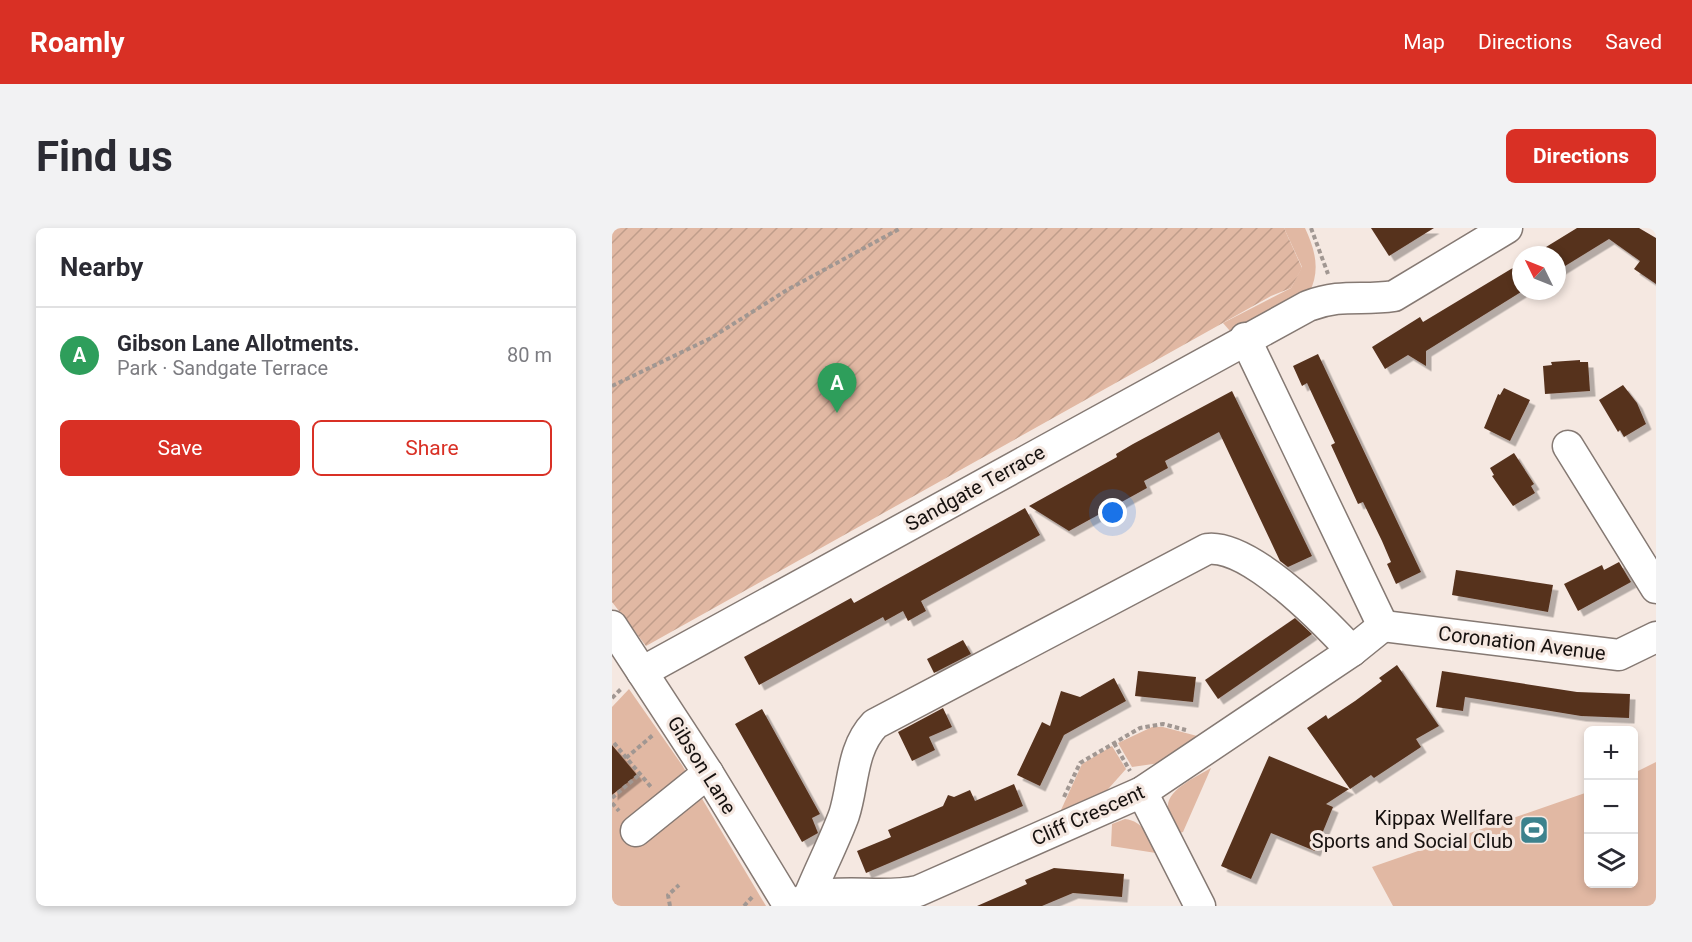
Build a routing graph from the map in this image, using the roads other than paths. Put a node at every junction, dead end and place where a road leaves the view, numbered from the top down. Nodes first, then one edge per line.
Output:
1 (1507, 228) edge
2 (1245, 338) junction
3 (1568, 446) dead end
4 (1656, 588) edge
5 (612, 626) edge
6 (1383, 626) junction
7 (1656, 637) edge
8 (1352, 651) junction
9 (642, 672) junction
10 (708, 773) junction
11 (1142, 792) junction
12 (636, 831) dead end
13 (796, 903) edge
14 (1200, 906) edge

1 - 2 street, Sandgate Terrace
2 - 6 street
2 - 9 street, Sandgate Terrace
3 - 4 street
5 - 9 street, Gibson Lane
6 - 7 street, Coronation Avenue
6 - 8 street, Cliff Crescent
8 - 11 street, Cliff Crescent
8 - 13 street
9 - 10 street, Gibson Lane
10 - 12 street
10 - 13 street, Gibson Lane
11 - 13 street, Cliff Crescent
11 - 14 street

